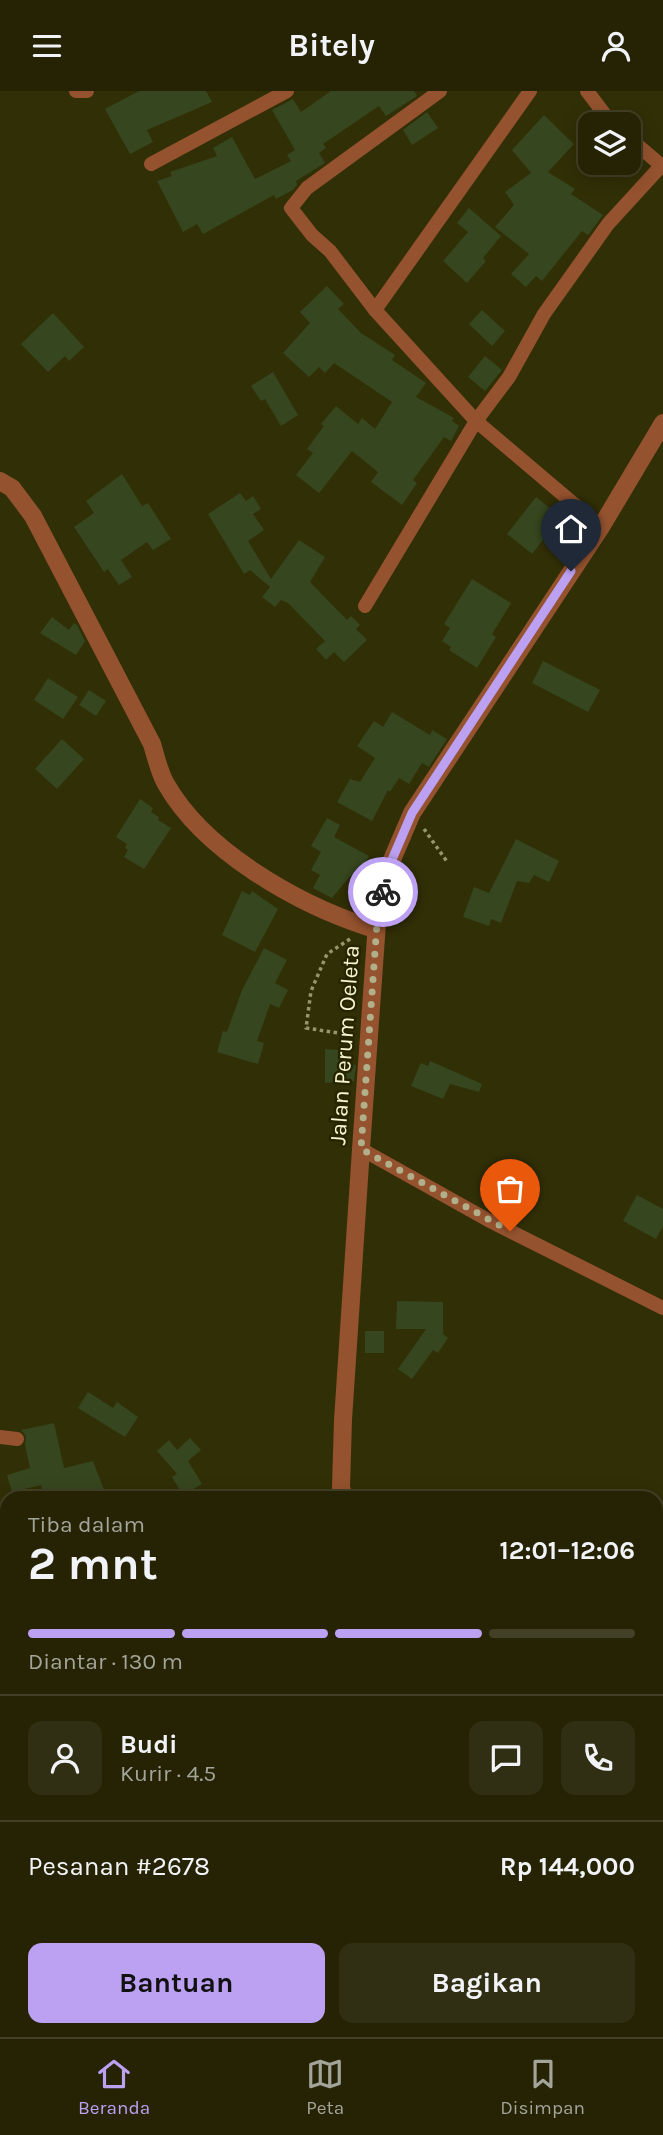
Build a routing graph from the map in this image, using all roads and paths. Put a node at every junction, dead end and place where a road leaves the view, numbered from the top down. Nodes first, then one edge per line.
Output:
1 (76, 91) edge
2 (87, 91) edge
3 (287, 91) edge
4 (440, 91) edge
5 (530, 91) edge
6 (587, 91) edge
7 (603, 112) edge
8 (641, 148) edge
9 (152, 164) dead end
10 (662, 166) edge
11 (375, 310) junction
12 (476, 421) junction
13 (663, 423) edge
14 (0, 480) edge
15 (601, 527) junction
16 (365, 606) dead end
17 (412, 813) junction
18 (448, 863) dead end
19 (372, 925) junction
20 (370, 1036) junction
21 (361, 1149) junction
22 (663, 1308) edge
23 (0, 1437) edge
24 (17, 1439) dead end
25 (342, 1491) edge

1 - 2 street
3 - 9 street
4 - 11 street
5 - 11 street
6 - 7 street
8 - 10 street
10 - 12 street
11 - 12 street
12 - 15 street
12 - 16 street
13 - 15 street, Jalan Perum Oeleta
14 - 19 street
15 - 17 street, Jalan Perum Oeleta
17 - 18 path
17 - 19 street, Jalan Perum Oeleta
19 - 20 street, Jalan Perum Oeleta
19 - 20 path
20 - 21 street, Jalan Perum Oeleta
21 - 22 street
21 - 25 street, Jalan Perum Oeleta
23 - 24 street

